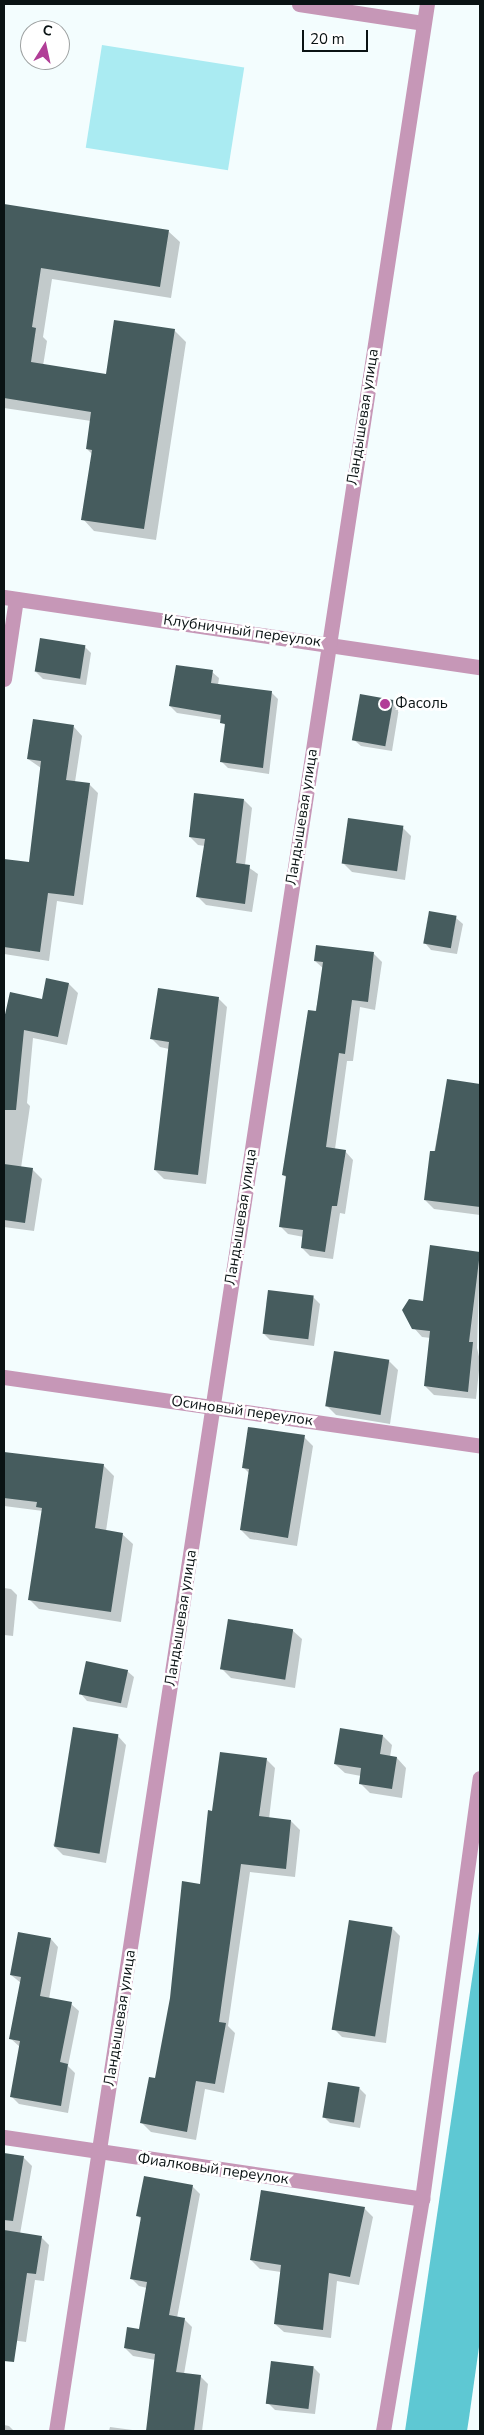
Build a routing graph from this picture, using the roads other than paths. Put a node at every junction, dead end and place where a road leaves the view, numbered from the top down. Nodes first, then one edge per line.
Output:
1 (299, 4) edge
2 (427, 4) edge
3 (423, 23) junction
4 (10, 598) edge
5 (328, 643) junction
6 (480, 667) edge
7 (4, 679) edge
8 (4, 1377) edge
9 (213, 1406) junction
10 (480, 1446) edge
11 (480, 1778) edge
12 (4, 2137) edge
13 (100, 2152) junction
14 (422, 2199) junction
15 (56, 2431) edge
16 (383, 2431) edge

1 - 3 street
2 - 3 street, Ландышевая улица
3 - 5 street, Ландышевая улица
4 - 5 street, Клубничный переулок
4 - 7 street
5 - 6 street, Клубничный переулок
5 - 9 street, Ландышевая улица
8 - 9 street, Осиновый переулок
9 - 10 street, Осиновый переулок
9 - 13 street, Ландышевая улица
11 - 14 street
12 - 13 street, Фиалковый переулок
13 - 14 street, Фиалковый переулок
13 - 15 street, Ландышевая улица
14 - 16 street

